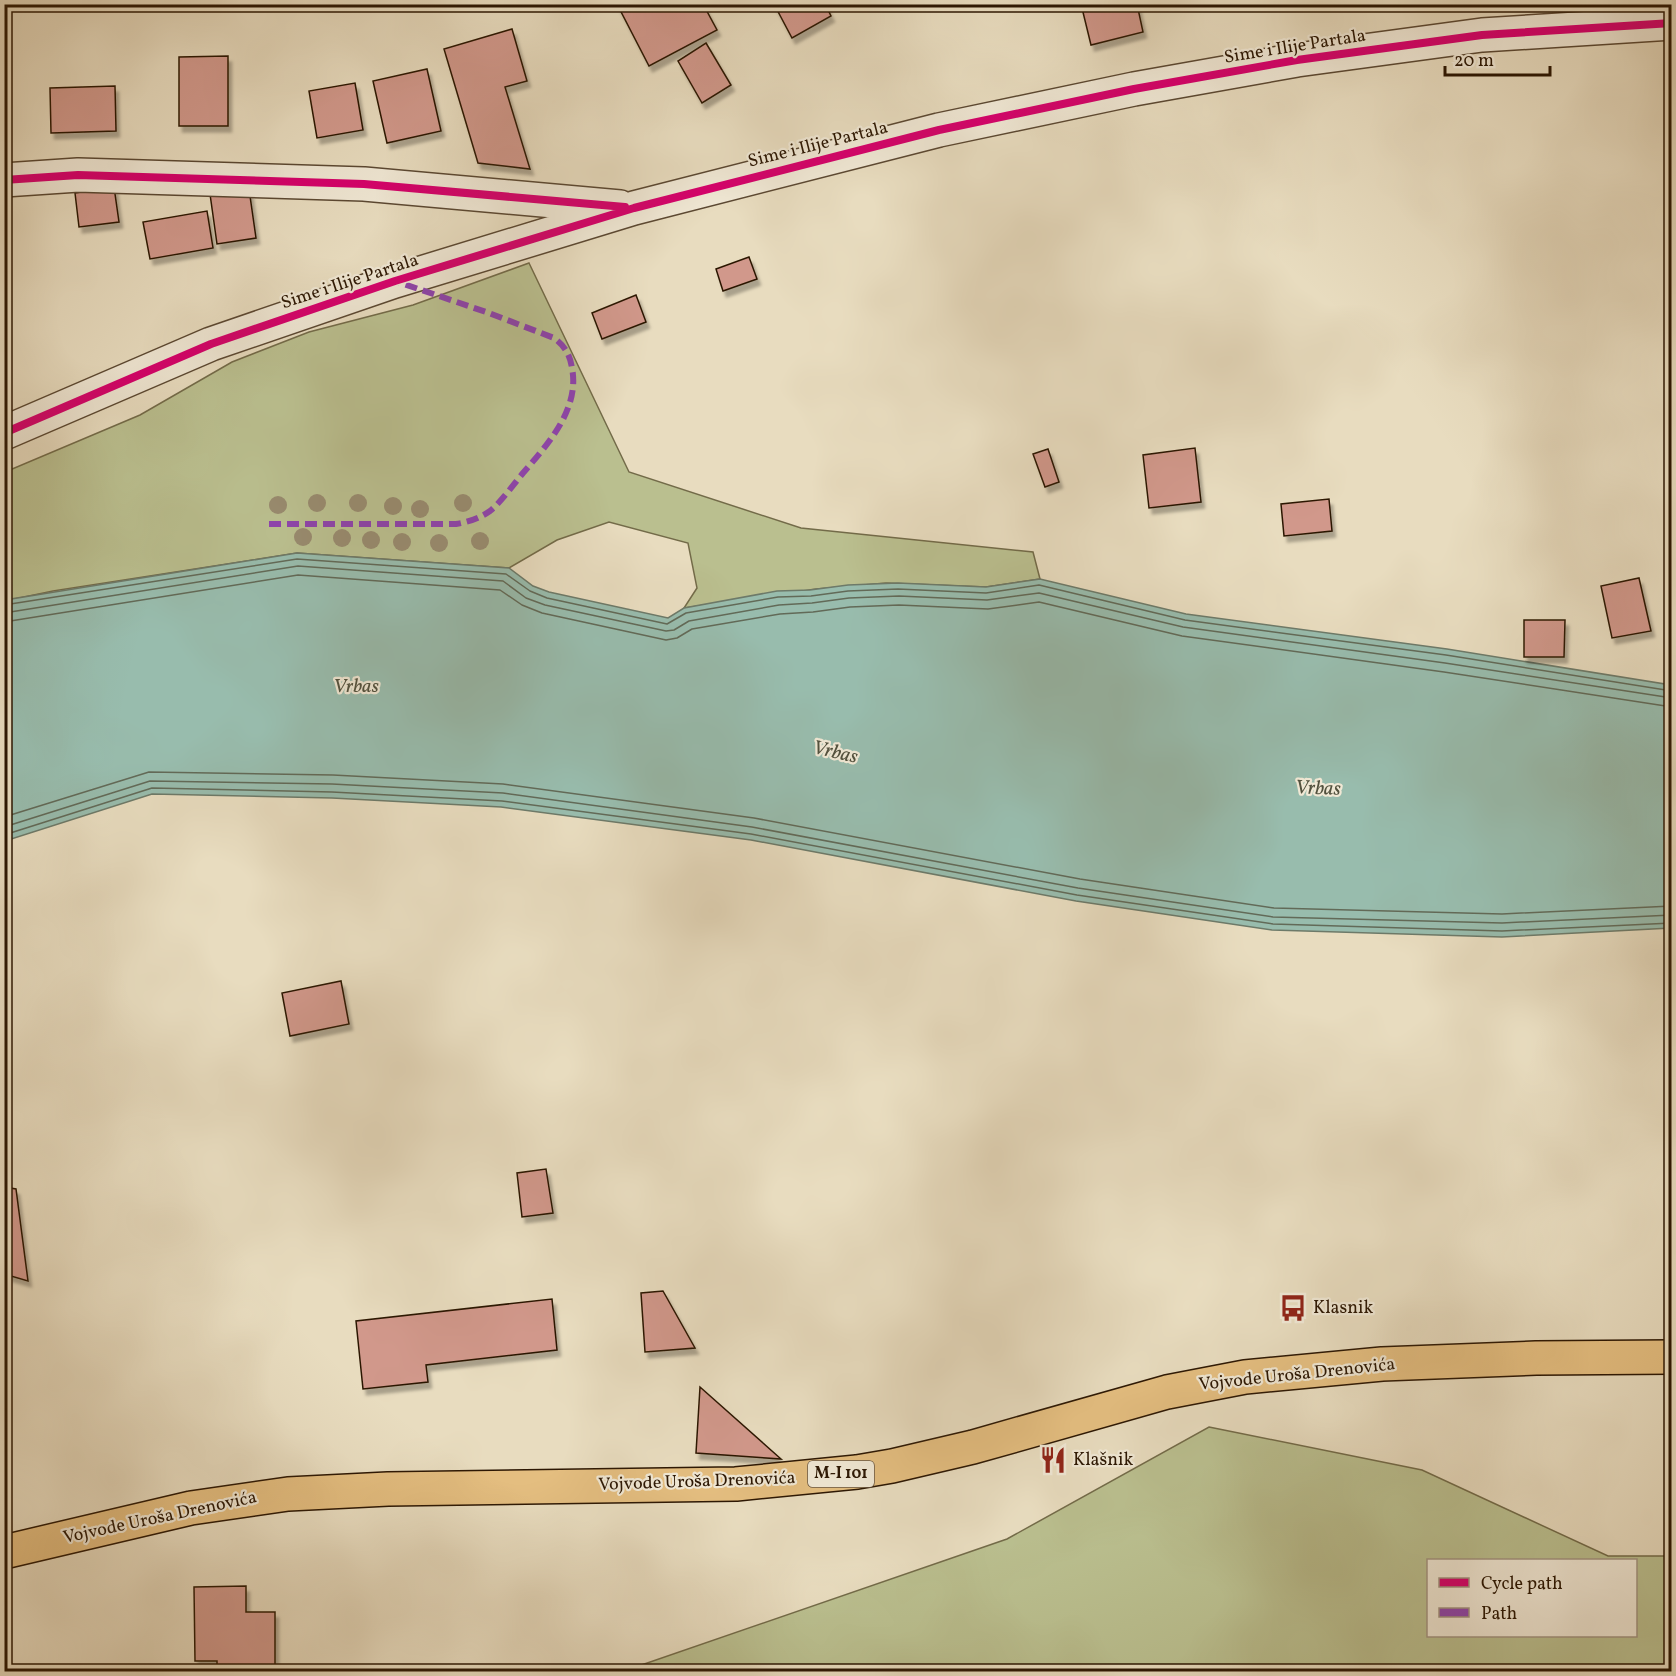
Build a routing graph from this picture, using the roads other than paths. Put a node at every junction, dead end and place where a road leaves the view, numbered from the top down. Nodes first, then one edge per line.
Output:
1 (1671, 23) edge
2 (4, 180) edge
3 (634, 208) junction
4 (4, 433) edge
5 (1671, 1357) edge
6 (4, 1552) edge

1 - 3 street, Sime i Ilije Partala
2 - 3 street
3 - 4 street, Sime i Ilije Partala
5 - 6 main road, Vojvode Uroša Drenovića / M-I 101

